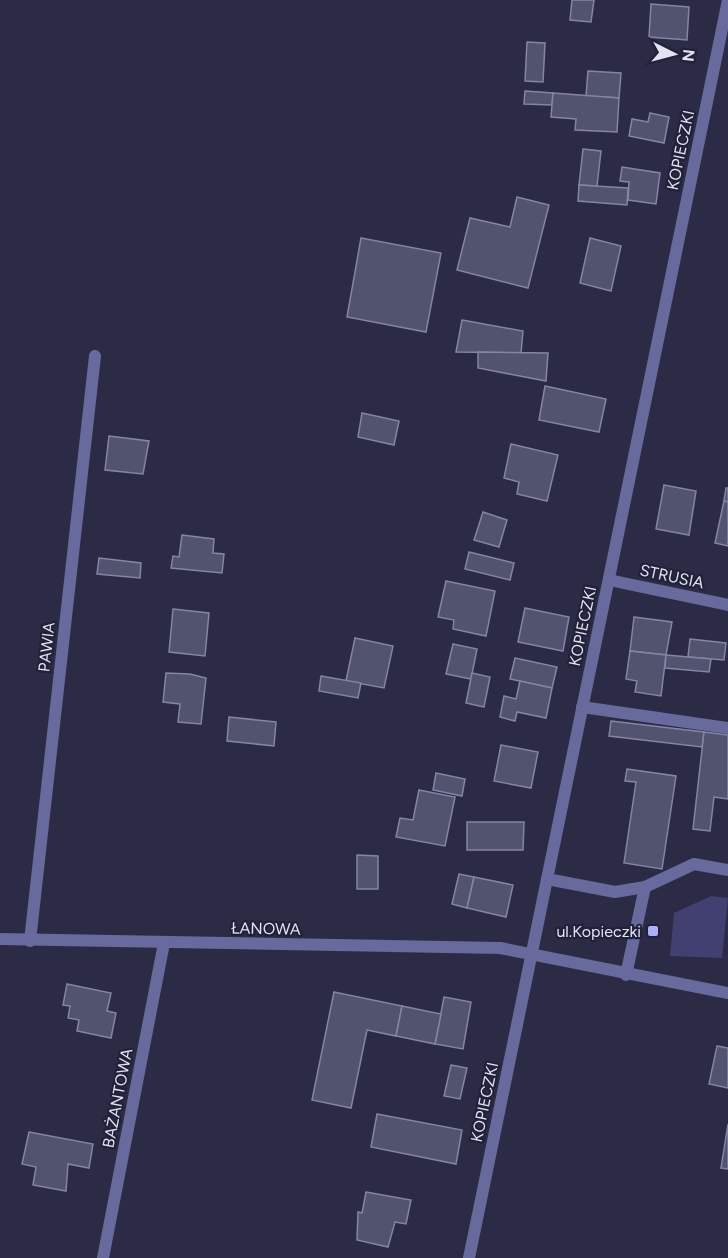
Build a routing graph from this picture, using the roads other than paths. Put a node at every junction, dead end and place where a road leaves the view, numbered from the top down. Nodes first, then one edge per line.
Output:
1 (728, 0) edge
2 (95, 356) dead end
3 (609, 580) junction
4 (728, 605) edge
5 (582, 707) junction
6 (728, 728) edge
7 (728, 870) edge
8 (547, 879) junction
9 (645, 887) junction
10 (0, 939) edge
11 (30, 941) junction
12 (164, 944) junction
13 (531, 953) junction
14 (626, 975) junction
15 (728, 993) edge
16 (103, 1258) edge
17 (469, 1258) edge

1 - 3 street, KOPIECZKI
2 - 11 street, PAWIA
3 - 4 street, STRUSIA
3 - 5 street, KOPIECZKI
5 - 6 street
5 - 8 street, KOPIECZKI
7 - 9 street
8 - 9 street
8 - 13 street, KOPIECZKI
9 - 14 street
10 - 11 street, ŁANOWA
11 - 12 street, ŁANOWA
12 - 13 street, ŁANOWA
12 - 16 street, BAŻANTOWA
13 - 14 street, ŁANOWA
13 - 17 street, KOPIECZKI
14 - 15 street, ŁANOWA

